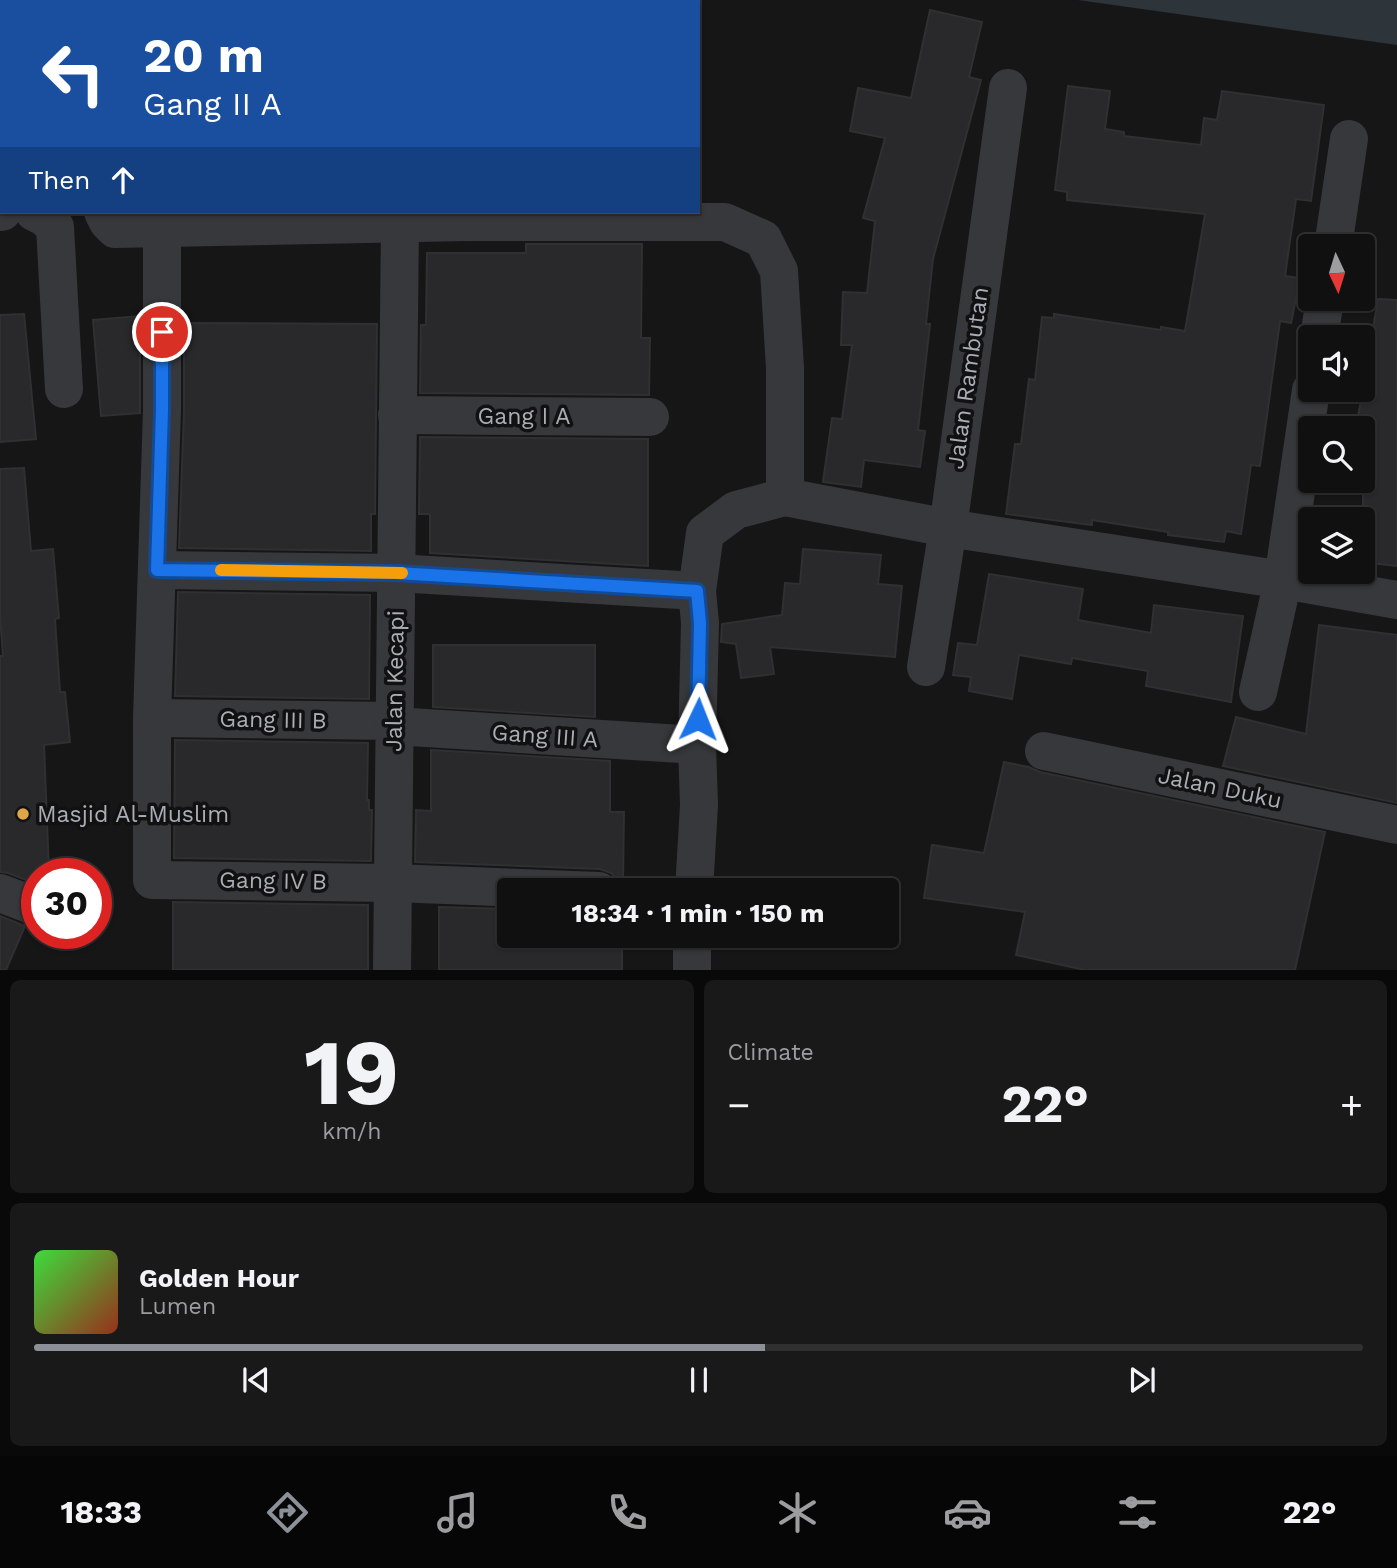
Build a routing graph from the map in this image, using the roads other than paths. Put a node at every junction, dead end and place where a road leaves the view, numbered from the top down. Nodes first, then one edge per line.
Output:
1 (1008, 88) dead end
2 (1349, 139) dead end
3 (40, 214) edge
4 (467, 217) edge
5 (216, 219) edge
6 (109, 220) edge
7 (400, 224) junction
8 (162, 227) junction
9 (1335, 234) edge
10 (64, 389) dead end
11 (1309, 402) edge
12 (397, 415) junction
13 (650, 417) dead end
14 (785, 498) junction
15 (948, 528) junction
16 (157, 570) junction
17 (396, 573) junction
18 (1283, 580) junction
19 (697, 591) junction
20 (1397, 600) edge
21 (926, 667) dead end
22 (1258, 692) dead end
23 (152, 718) junction
24 (395, 724) junction
25 (696, 745) junction
26 (1044, 751) dead end
27 (1397, 825) edge
28 (695, 878) edge
29 (393, 883) junction
30 (497, 887) edge
31 (0, 893) edge
32 (21, 901) edge
33 (692, 948) edge
34 (392, 970) edge
35 (692, 970) edge

1 - 15 street, Jalan Rambutan
2 - 9 street
3 - 10 street
4 - 7 street
4 - 14 street
5 - 7 street
5 - 8 street
6 - 8 street
7 - 12 street, Jalan Kecapi
8 - 16 street
11 - 18 street
12 - 13 street, Gang I A
12 - 17 street, Jalan Kecapi
14 - 15 street
14 - 19 street
15 - 18 street
15 - 21 street, Jalan Rambutan
16 - 17 street
16 - 23 street
17 - 19 street
17 - 24 street, Jalan Kecapi
18 - 20 street
18 - 22 street
19 - 25 street
23 - 24 street, Gang III B
23 - 29 street, Gang IV B
24 - 25 street, Gang III A
24 - 29 street, Jalan Kecapi
25 - 28 street
26 - 27 street, Jalan Duku
29 - 30 street, Gang IV B
29 - 34 street, Jalan Kecapi
31 - 32 street
33 - 35 street

